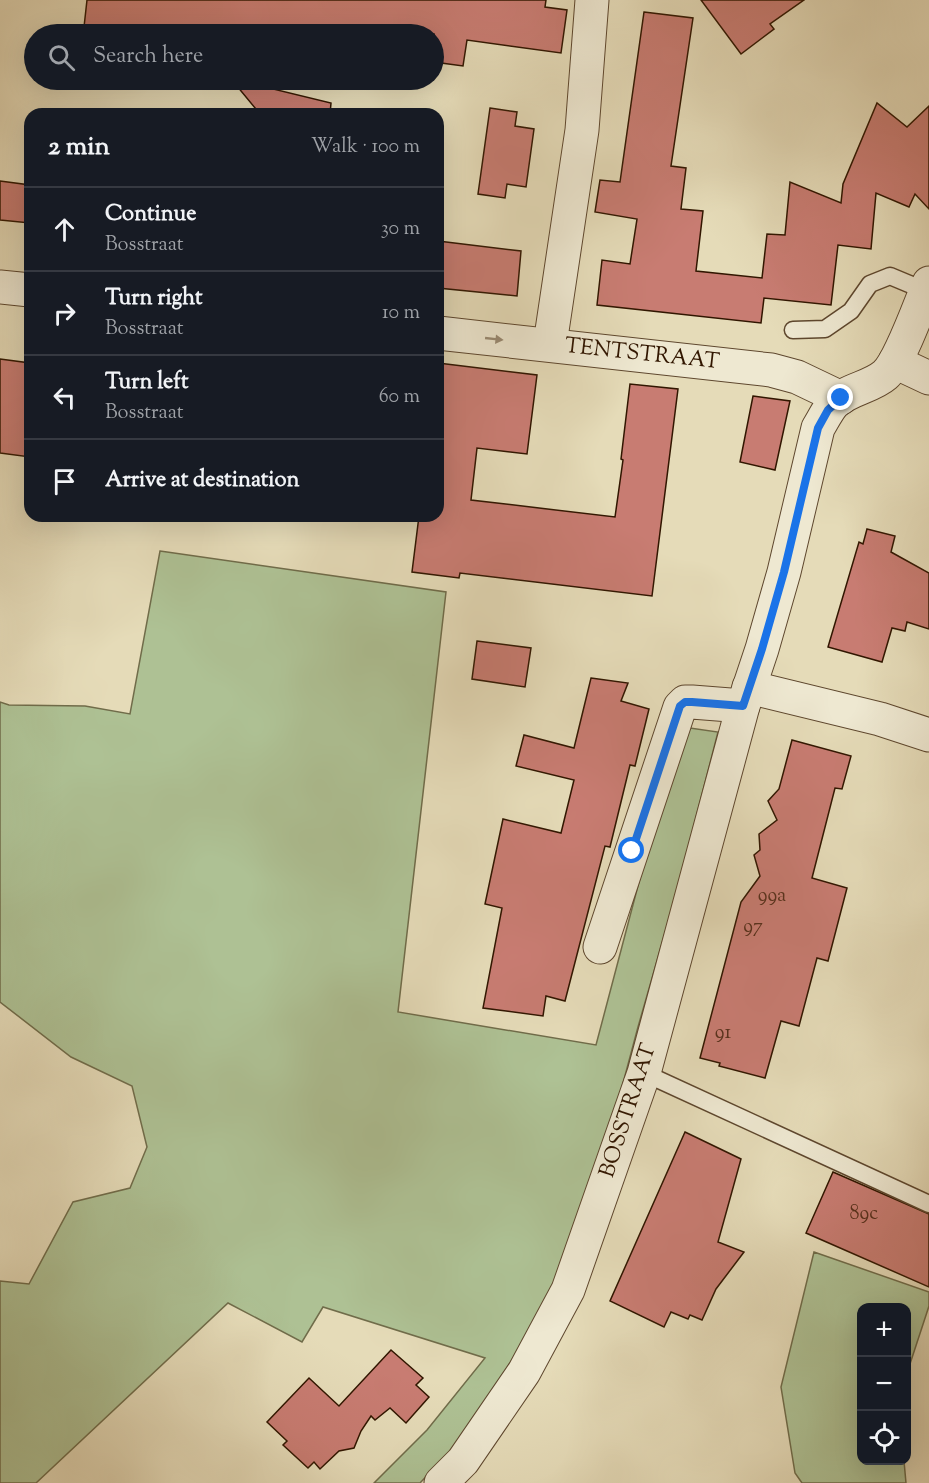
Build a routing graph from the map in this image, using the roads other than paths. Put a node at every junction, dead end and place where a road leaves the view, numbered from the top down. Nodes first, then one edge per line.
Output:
1 (592, 0) edge
2 (0, 286) edge
3 (927, 287) edge
4 (24, 289) edge
5 (793, 330) dead end
6 (444, 334) edge
7 (550, 344) junction
8 (895, 362) junction
9 (929, 378) edge
10 (841, 398) junction
11 (746, 696) junction
12 (929, 735) edge
13 (600, 947) dead end
14 (644, 1073) junction
15 (929, 1204) edge
16 (441, 1483) edge

1 - 7 street
2 - 4 street
3 - 5 lane
3 - 8 street
6 -> 7 street, TENTSTRAAT
7 - 10 street, TENTSTRAAT
8 - 9 street
8 - 10 street, BOSSTRAAT
10 - 11 street, BOSSTRAAT
11 - 12 street
11 - 13 street
11 - 14 street, BOSSTRAAT
14 - 15 lane
14 - 16 street, BOSSTRAAT

